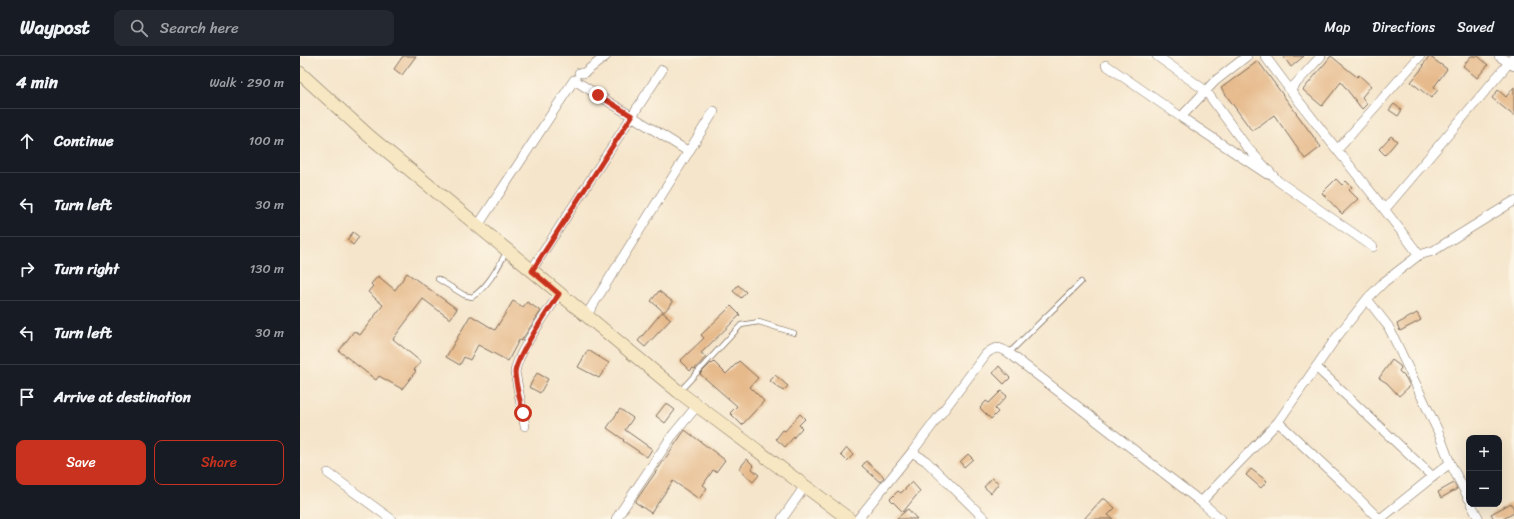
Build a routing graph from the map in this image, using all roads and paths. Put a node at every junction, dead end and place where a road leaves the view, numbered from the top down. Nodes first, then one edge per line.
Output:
1 (606, 56) edge
2 (1157, 56) edge
3 (1247, 56) edge
4 (1265, 56) edge
5 (1321, 56) edge
6 (1420, 56) edge
7 (1499, 56) edge
8 (1512, 62) edge
9 (1106, 65) dead end
10 (662, 70) dead end
11 (579, 72) dead end
12 (300, 73) edge
13 (1290, 90) junction
14 (1206, 92) junction
15 (714, 111) dead end
16 (632, 116) junction
17 (1181, 117) junction
18 (1338, 149) junction
19 (689, 152) junction
20 (1278, 181) junction
21 (1514, 201) edge
22 (1385, 209) junction
23 (477, 227) junction
24 (1372, 247) dead end
25 (507, 251) junction
26 (1419, 255) junction
27 (532, 271) junction
28 (438, 279) dead end
29 (1081, 282) dead end
30 (559, 294) junction
31 (1367, 299) junction
32 (586, 316) junction
33 (794, 333) dead end
34 (1009, 353) junction
35 (1316, 367) junction
36 (679, 392) junction
37 (697, 406) junction
38 (1278, 422) junction
39 (525, 426) dead end
40 (912, 452) junction
41 (1450, 463) junction
42 (328, 473) dead end
43 (1433, 477) junction
44 (805, 486) junction
45 (1466, 494) edge
46 (1201, 502) junction
47 (1473, 507) edge
48 (391, 519) edge
49 (616, 519) edge
50 (782, 519) edge
51 (849, 519) edge
52 (858, 519) edge
53 (985, 519) edge
54 (1221, 519) edge
55 (1380, 519) edge
56 (1479, 519) edge

1 - 11 street
2 - 14 street
3 - 14 street
4 - 13 street
5 - 13 street
6 - 18 street
7 - 8 street
8 - 22 street
9 - 17 street
10 - 16 street
12 - 23 street
13 - 18 street
14 - 17 street
14 - 20 street
15 - 19 street
16 - 19 street
16 - 23 street
16 - 27 street
17 - 20 street
18 - 22 street
19 - 32 street
20 - 24 street
21 - 26 street
22 - 26 street
23 - 25 street
25 - 27 street
25 - 28 lane
26 - 31 street
27 - 30 street
29 - 34 lane
30 - 32 street
30 - 39 street
31 - 35 street
31 - 41 street
32 - 36 street
33 - 36 lane
34 - 40 street
34 - 46 street
35 - 38 street
35 - 43 street
36 - 37 street
37 - 44 street
37 - 49 street
38 - 46 street
38 - 55 street
40 - 52 street
40 - 53 street
41 - 43 street
41 - 45 street
42 - 48 street
43 - 55 street
44 - 50 street
44 - 51 street
46 - 54 street
47 - 56 street

